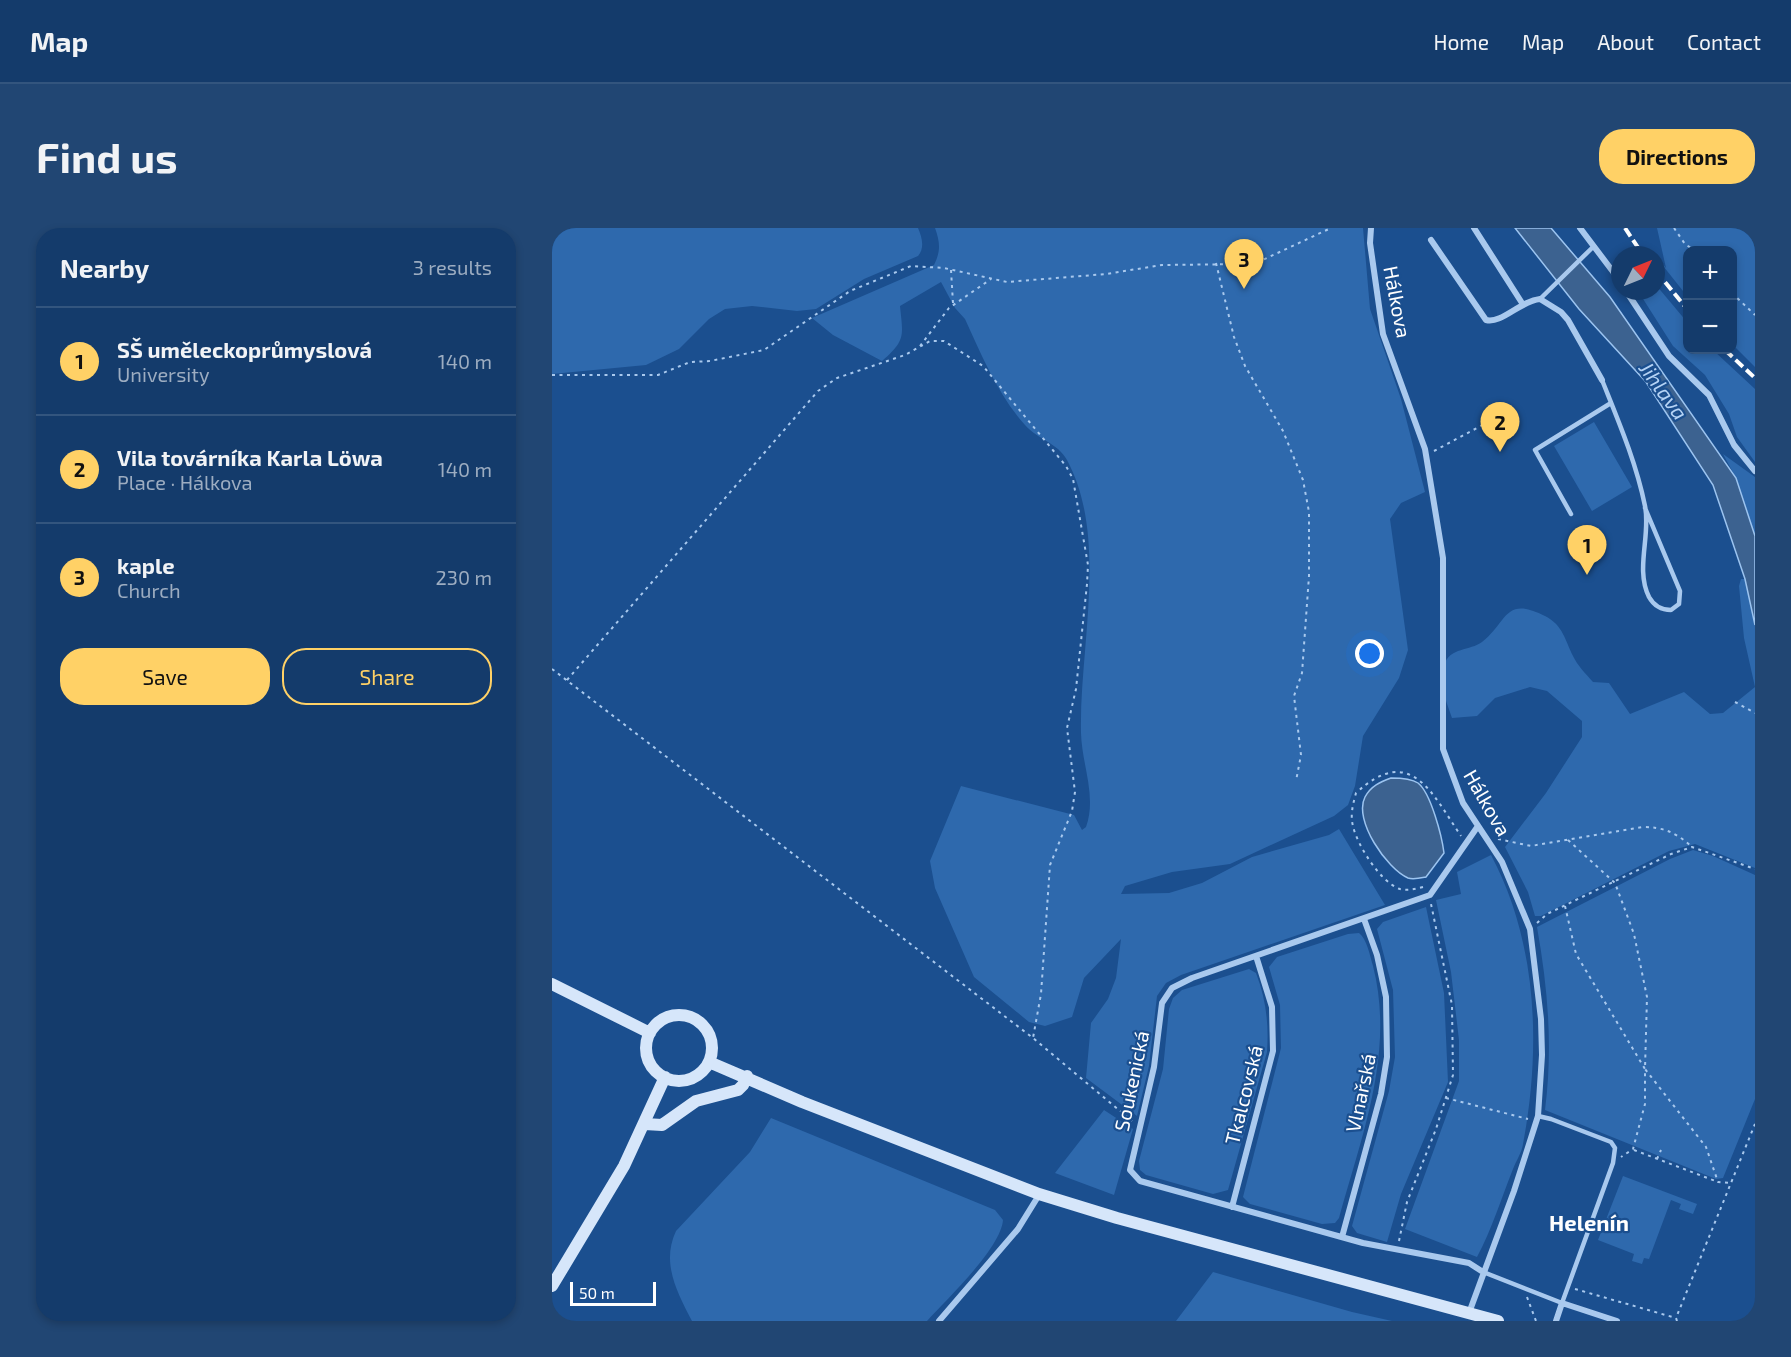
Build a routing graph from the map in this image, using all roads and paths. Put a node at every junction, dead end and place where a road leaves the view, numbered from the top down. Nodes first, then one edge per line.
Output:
1 (1331, 228) edge
2 (1371, 228) edge
3 (1474, 228) edge
4 (1580, 228) edge
5 (1674, 228) edge
6 (1431, 240) dead end
7 (1594, 246) junction
8 (1688, 246) edge
9 (1216, 262) junction
10 (1611, 269) edge
11 (951, 270) junction
12 (991, 279) junction
13 (1737, 298) edge
14 (1540, 299) junction
15 (1632, 300) edge
16 (1522, 303) junction
17 (953, 304) junction
18 (1755, 315) edge
19 (918, 348) junction
20 (552, 375) edge
21 (1602, 380) joint
22 (1611, 403) junction
23 (1490, 421) dead end
24 (1426, 455) junction
25 (1755, 471) edge
26 (1645, 508) junction
27 (1571, 514) dead end
28 (552, 669) edge
29 (567, 680) junction
30 (1735, 702) dead end
31 (1755, 713) edge
32 (1296, 781) dead end
33 (1478, 826) junction
34 (1568, 840) junction
35 (1466, 844) junction
36 (1692, 847) junction
37 (1755, 869) edge
38 (1615, 883) junction
39 (1438, 884) junction
40 (1430, 895) junction
41 (1565, 906) junction
42 (1364, 919) junction
43 (1530, 928) junction
44 (1256, 956) junction
45 (552, 984) edge
46 (650, 1033) junction
47 (1033, 1038) junction
48 (709, 1062) junction
49 (1645, 1069) junction
50 (747, 1076) junction
51 (665, 1077) junction
52 (1446, 1098) junction
53 (1537, 1119) junction
54 (645, 1124) junction
55 (1755, 1124) edge
56 (1140, 1128) junction
57 (1633, 1149) junction
58 (1661, 1150) dead end
59 (1657, 1159) junction
60 (1613, 1163) junction
61 (1718, 1182) junction
62 (1732, 1183) junction
63 (1039, 1194) junction
64 (1232, 1207) junction
65 (1341, 1237) junction
66 (1398, 1250) junction
67 (1483, 1272) junction
68 (552, 1286) edge
69 (1566, 1286) junction
70 (1524, 1289) junction
71 (1562, 1303) junction
72 (1469, 1313) junction
73 (1677, 1320) edge
74 (939, 1321) edge
75 (1498, 1321) edge
76 (1536, 1321) edge
77 (1557, 1321) edge
78 (1617, 1321) edge

1 - 9 path
2 - 24 street, Hálkova
3 - 16 street
4 - 7 street
5 - 8 path
6 - 16 street
7 - 10 street
7 - 14 lane
9 - 12 path
9 - 32 path
11 - 12 path
11 - 17 path
11 - 20 path
12 - 17 path
13 - 18 path
14 - 16 street
14 - 21 street
15 - 25 street
17 - 19 path
19 - 29 path
19 - 47 path
21 - 22 lane
22 - 26 lane
22 - 27 lane
23 - 24 path
24 - 33 street, Hálkova
26 - 26 lane
28 - 29 path
29 - 47 path
30 - 31 path
33 - 34 path
33 - 35 street
33 - 43 street, Hálkova
34 - 36 path
34 - 38 path
35 - 39 street
35 - 39 path
36 - 37 path
36 - 38 path
38 - 41 path
38 - 49 path
39 - 40 street
40 - 42 street, Soukenická
40 - 52 path
41 - 43 path
41 - 49 path
42 - 44 street, Soukenická
42 - 65 street, Vlnařská
43 - 53 street, Hálkova
44 - 56 street, Soukenická
44 - 64 street, Tkalcovská
45 - 46 main road
46 - 48 main road
46 - 51 main road
47 - 56 path
48 - 50 main road
48 - 51 main road
49 - 57 path
49 - 61 path
50 - 54 main road
50 - 63 main road
51 - 54 main road
52 - 53 path
52 - 66 path
53 - 60 lane
53 - 67 street, Hálkova
54 - 68 main road
55 - 62 path
56 - 64 street, Soukenická
57 - 59 path
57 - 60 path
58 - 59 path
59 - 61 path
60 - 69 lane
61 - 62 path
62 - 73 path
63 - 72 main road
63 - 74 street
64 - 65 street, Soukenická
65 - 66 street, Soukenická
66 - 67 street, Soukenická
67 - 70 lane
67 - 72 street, Hálkova
69 - 71 lane
69 - 73 path
70 - 71 lane
70 - 76 path
71 - 77 street
71 - 78 street
72 - 75 main road

